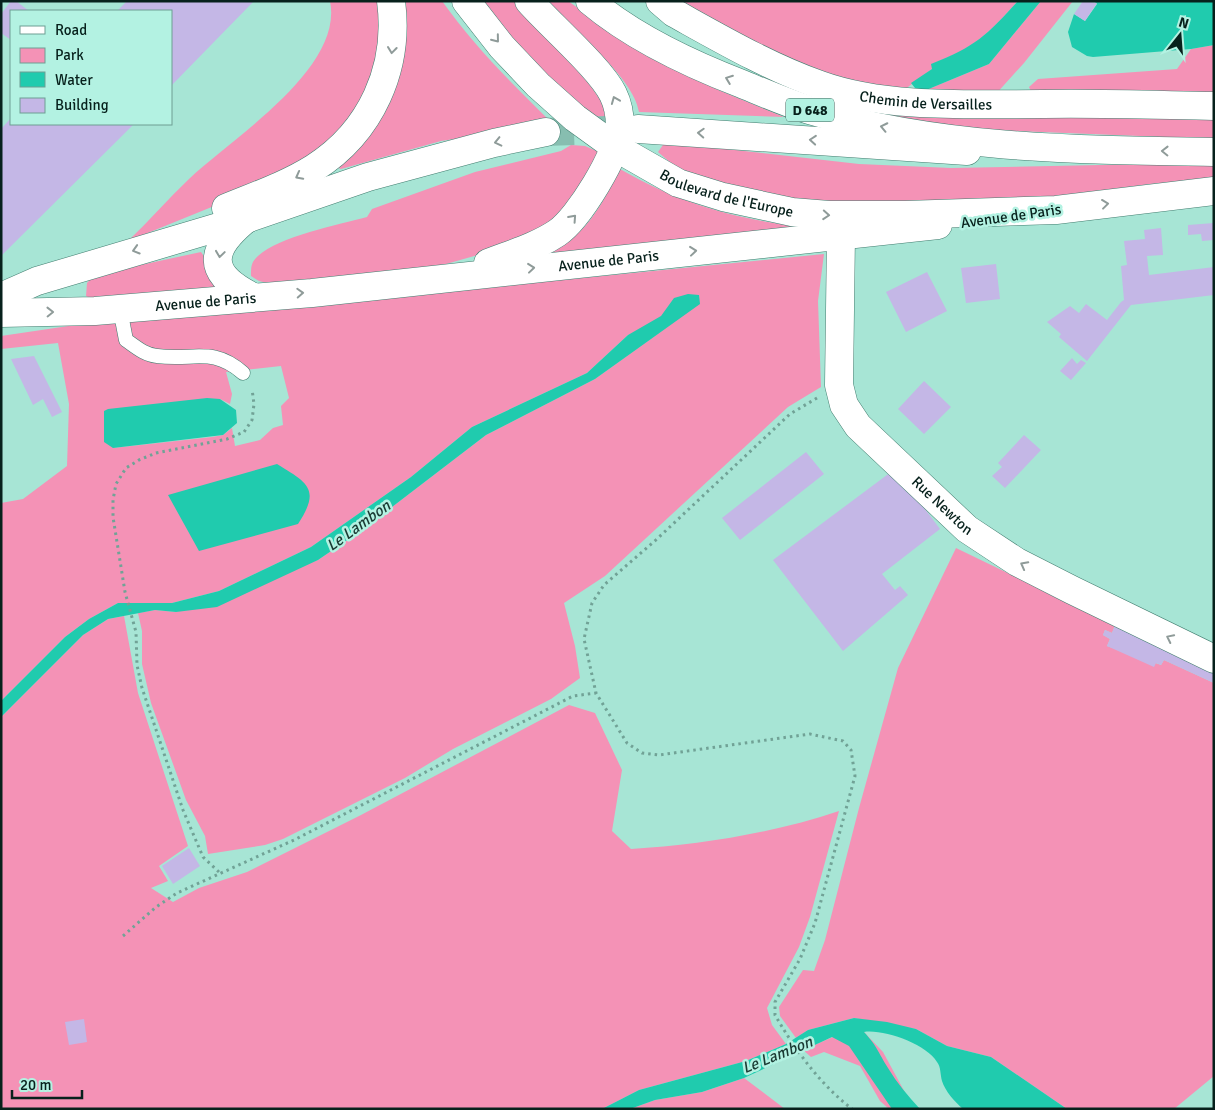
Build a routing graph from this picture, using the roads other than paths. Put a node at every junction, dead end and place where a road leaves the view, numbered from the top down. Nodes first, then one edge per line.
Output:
1 (391, 1) edge
2 (466, 1) edge
3 (529, 1) edge
4 (590, 1) edge
5 (660, 1) edge
6 (1214, 106) edge
7 (638, 128) tunnel mouth
8 (546, 132) tunnel mouth
9 (616, 147) junction
10 (1053, 149) junction
11 (1214, 152) edge
12 (1214, 191) edge
13 (1056, 210) junction
14 (249, 218) junction
15 (841, 235) junction
16 (182, 236) junction
17 (451, 277) junction
18 (251, 296) junction
19 (1, 298) edge
20 (120, 309) junction
21 (1, 312) edge
22 (243, 373) road end
23 (1214, 659) edge

1 -> 16 main road
2 -> 9 main road, Boulevard de l'Europe
9 -> 3 main road
10 -> 4 main road, D 648
5 - 6 main road, Chemin de Versailles
10 -> 7 main road, D 648
8 -> 14 main road
9 -> 13 main road, Boulevard de l'Europe
17 -> 9 main road
11 -> 10 main road, D 648
13 -> 12 main road, Avenue de Paris
13 - 15 main road, Avenue de Paris
14 - 16 main road
14 -> 18 main road
17 -> 15 main road, Avenue de Paris
23 -> 15 main road, Rue Newton
16 -> 19 main road
18 -> 17 main road, Avenue de Paris
18 - 20 main road, Avenue de Paris
21 -> 20 main road, Avenue de Paris
20 - 22 lane

